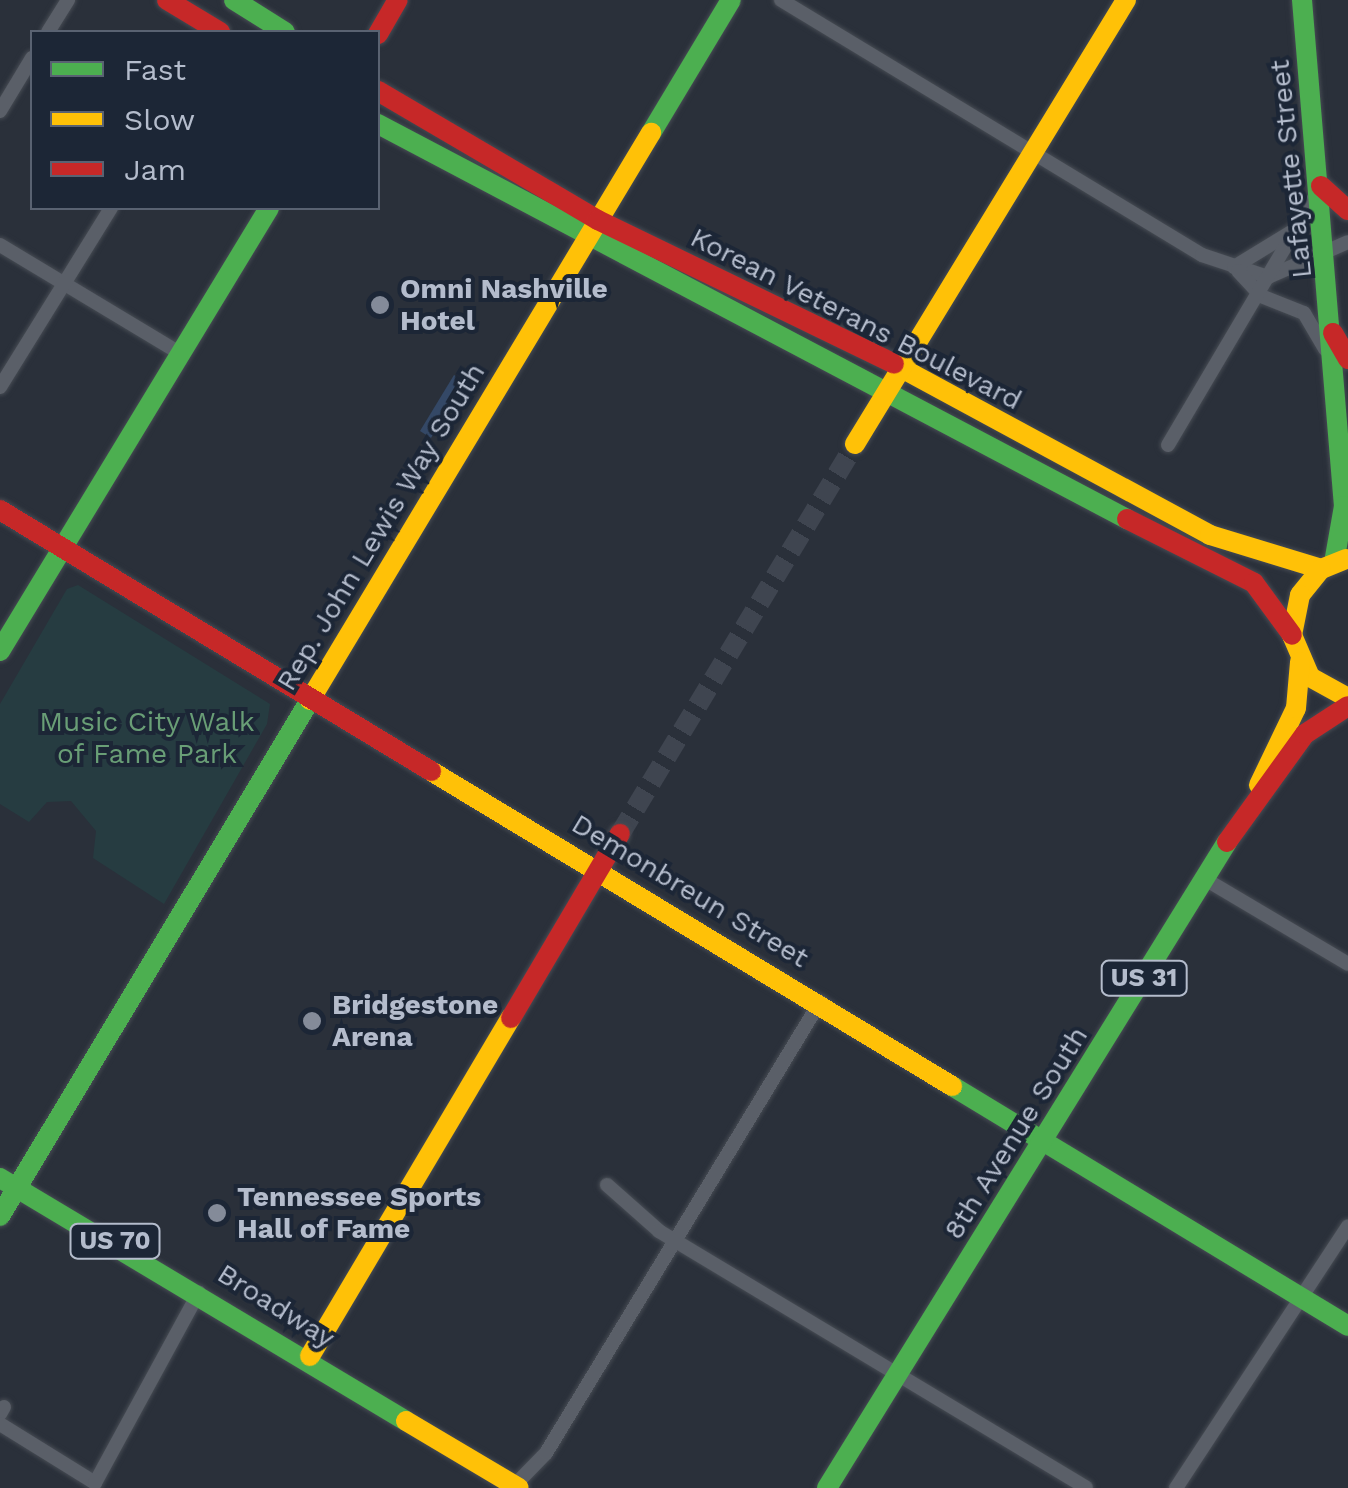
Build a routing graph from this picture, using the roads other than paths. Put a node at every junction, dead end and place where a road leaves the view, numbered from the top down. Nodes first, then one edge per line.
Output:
1 (68, 0) edge
2 (167, 0) edge
3 (398, 0) edge
4 (731, 0) edge
5 (780, 0) edge
6 (1126, 0) edge
7 (1302, 0) edge
8 (238, 1) edge
9 (49, 30) edge
10 (217, 30) edge
11 (281, 30) edge
12 (380, 31) edge
13 (30, 61) edge
14 (380, 92) edge
15 (0, 111) edge
16 (380, 125) edge
17 (1032, 154) junction
18 (1321, 186) junction
19 (110, 210) edge
20 (268, 210) edge
21 (1348, 210) edge
22 (598, 220) junction
23 (1294, 230) junction
24 (586, 238) junction
25 (1348, 242) edge
26 (0, 245) edge
27 (1328, 252) junction
28 (1234, 267) junction
29 (1268, 277) junction
30 (65, 282) junction
31 (1260, 296) junction
32 (1329, 341) junction
33 (180, 354) junction
34 (1348, 359) edge
35 (902, 368) junction
36 (0, 387) edge
37 (884, 397) junction
38 (855, 444) tunnel mouth
39 (1168, 446) dead end
40 (0, 510) edge
41 (63, 546) junction
42 (1334, 564) edge
43 (1292, 635) junction
44 (0, 650) edge
45 (1300, 662) junction
46 (312, 694) junction
47 (1348, 702) edge
48 (1250, 806) junction
49 (620, 834) tunnel mouth
50 (599, 868) junction
51 (1205, 878) junction
52 (1348, 964) edge
53 (820, 1002) junction
54 (1044, 1138) junction
55 (8, 1181) edge
56 (607, 1185) dead end
57 (0, 1216) edge
58 (1348, 1226) edge
59 (676, 1242) junction
60 (199, 1291) junction
61 (1303, 1298) junction
62 (1348, 1326) edge
63 (310, 1356) junction
64 (898, 1374) junction
65 (0, 1424) edge
66 (515, 1487) edge
67 (827, 1488) edge
68 (1086, 1488) edge
69 (1176, 1488) edge

1 - 9 street
2 - 10 main road
3 - 12 main road
4 - 22 main road, Rep. John Lewis Way South
5 - 17 street
6 - 17 main road
7 - 18 main road, Lafayette Street
8 - 11 main road
13 - 15 street
14 - 22 main road, Korean Veterans Boulevard
16 - 24 main road, Korean Veterans Boulevard
17 - 28 street
17 - 35 main road
18 - 21 main road
18 - 23 street
18 - 27 main road, Lafayette Street
19 - 30 street
20 - 33 main road
22 - 24 main road, Rep. John Lewis Way South
22 - 35 main road, Korean Veterans Boulevard
23 - 28 street
23 - 29 street
24 - 37 main road, Korean Veterans Boulevard
24 - 46 main road, Rep. John Lewis Way South
25 - 27 street
26 - 30 street
27 - 29 street
27 - 32 main road, Lafayette Street
28 - 29 street
28 - 31 street
29 - 31 street
30 - 33 street
30 - 36 street
31 - 32 street
31 - 39 street
32 - 34 main road, Lafayette Street
32 - 42 main road, Lafayette Street
33 - 41 main road
35 - 37 main road
35 - 42 main road, Korean Veterans Boulevard
37 - 38 main road
37 - 43 main road, Korean Veterans Boulevard
40 - 41 main road, Demonbreun Street
41 - 44 main road
41 - 46 main road, Demonbreun Street
42 - 43 main road, Lafayette Street
43 - 45 main road, US 31
45 - 47 main road
45 - 48 main road, 8th Avenue South / US 31
46 - 50 main road, Demonbreun Street
46 - 55 main road, Rep. John Lewis Way South
47 - 48 main road, 8th Avenue South / US 31
48 - 51 main road, 8th Avenue South / US 31
49 - 50 main road
50 - 53 main road, Demonbreun Street
50 - 63 main road
51 - 52 street
51 - 54 main road, 8th Avenue South / US 31
53 - 54 main road, Demonbreun Street
53 - 59 street
54 - 61 main road, Demonbreun Street
54 - 64 main road, 8th Avenue South / US 31
55 - 57 main road, Rep. John Lewis Way South
55 - 60 main road, Broadway / US 70
56 - 59 street
58 - 61 street
59 - 64 street
59 - 66 street
60 - 63 main road, Broadway / US 70
60 - 65 street
61 - 62 main road, Demonbreun Street
61 - 69 street
63 - 66 main road, Broadway / US 70
64 - 67 main road, 8th Avenue South / US 31
64 - 68 street

